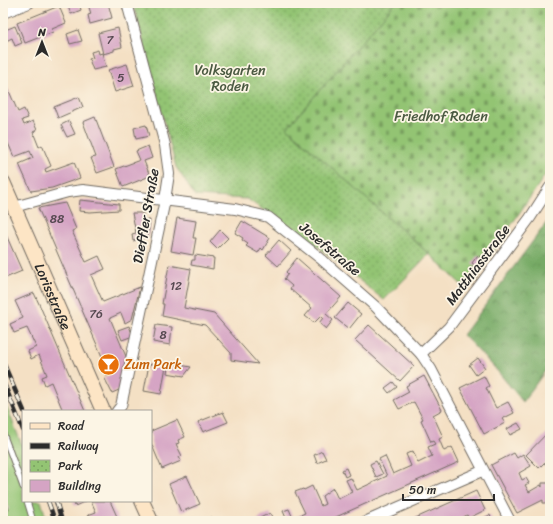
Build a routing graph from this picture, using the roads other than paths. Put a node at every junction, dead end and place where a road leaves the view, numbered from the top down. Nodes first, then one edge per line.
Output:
1 (29, 3) edge
2 (127, 3) edge
3 (3, 13) edge
4 (3, 182) edge
5 (550, 187) edge
6 (165, 200) junction
7 (14, 207) junction
8 (421, 354) junction
9 (103, 410) edge
10 (118, 410) edge
11 (3, 433) edge
12 (482, 471) junction
13 (22, 484) edge
14 (27, 502) edge
15 (142, 502) edge
16 (33, 521) edge
17 (151, 521) edge
18 (367, 521) edge
19 (510, 521) edge

1 - 3 street
2 - 6 street, Dieffler Straße
4 - 7 street, Lorisstraße
5 - 8 street, Matthiasstraße
6 - 7 street, Josefstraße
6 - 8 street, Josefstraße
6 - 10 street, Dieffler Straße
7 - 9 street, Lorisstraße
8 - 12 street, Josefstraße
11 - 13 lane
12 - 18 street
12 - 19 street, Josefstraße
14 - 16 lane
15 - 17 street

